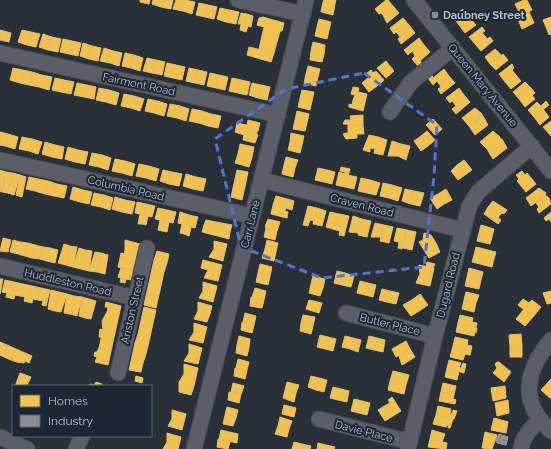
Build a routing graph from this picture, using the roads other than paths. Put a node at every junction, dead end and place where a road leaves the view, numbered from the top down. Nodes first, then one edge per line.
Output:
1 (238, 0) edge
2 (414, 0) edge
3 (304, 7) edge
4 (453, 48) junction
5 (0, 53) edge
6 (390, 112) dead end
7 (278, 114) junction
8 (532, 146) junction
9 (0, 160) edge
10 (551, 171) edge
11 (262, 180) junction
12 (252, 216) junction
13 (462, 230) junction
14 (147, 248) dead end
15 (0, 266) edge
16 (135, 298) junction
17 (346, 313) dead end
18 (435, 336) junction
19 (551, 340) edge
20 (118, 373) dead end
21 (318, 419) dead end
22 (539, 420) junction
23 (551, 431) edge
24 (0, 437) edge
25 (82, 437) edge
26 (409, 446) edge
27 (27, 449) edge
28 (76, 449) edge
29 (194, 449) edge
30 (521, 449) edge

1 - 3 street
2 - 4 street, Queen Mary Avenue
3 - 7 street, Carr Lane
4 - 6 street
4 - 8 street, Queen Mary Avenue
5 - 7 street, Fairmont Road
7 - 11 street, Carr Lane
8 - 10 street, Queen Mary Avenue
8 - 13 street, Dugard Road
9 - 12 street, Columbia Road
11 - 12 street, Carr Lane
11 - 13 street, Craven Road
12 - 29 street, Carr Lane
13 - 18 street, Dugard Road
14 - 16 street, Ariston Street
15 - 16 street, Huddleston Road
16 - 20 street, Ariston Street
17 - 18 street, Butler Place
18 - 26 street, Dugard Road
19 - 22 street
21 - 26 street, Davie Place
22 - 23 street
22 - 30 street
24 - 27 street
25 - 28 street

